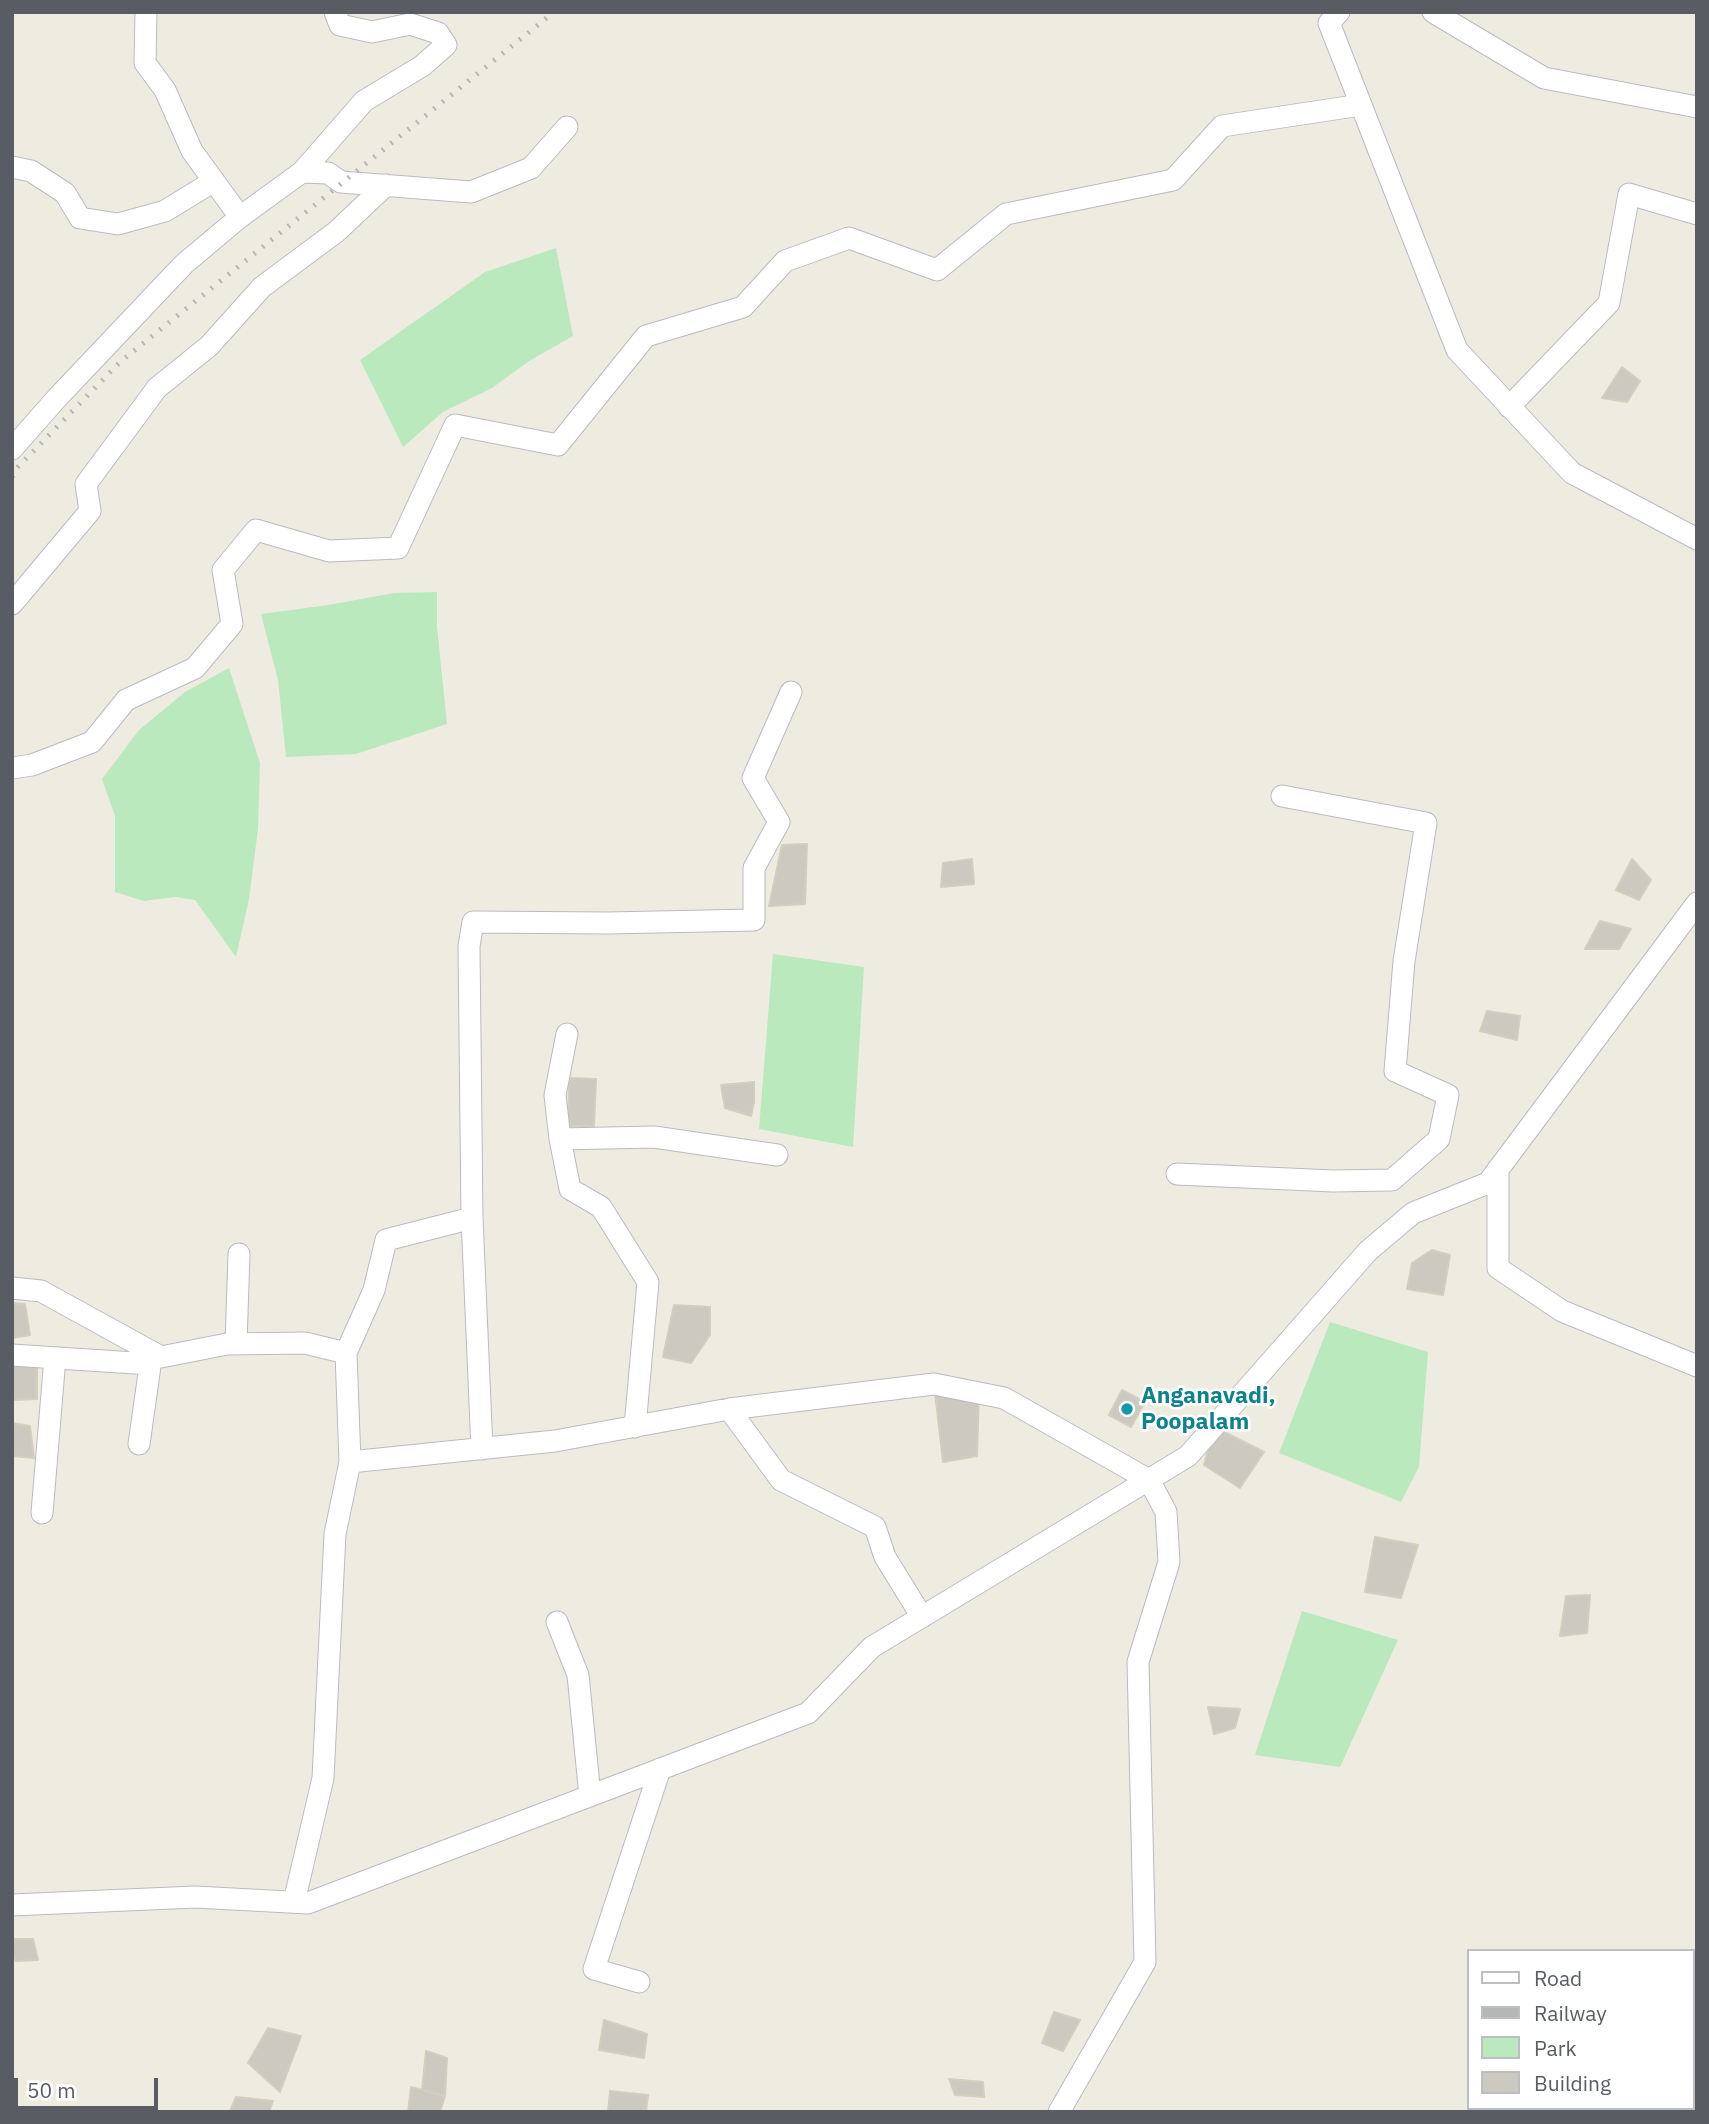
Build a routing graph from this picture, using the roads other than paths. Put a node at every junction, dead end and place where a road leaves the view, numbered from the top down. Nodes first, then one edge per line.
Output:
1 (146, 12) edge
2 (335, 12) edge
3 (1339, 12) edge
4 (1433, 12) edge
5 (1361, 105) junction
6 (1697, 107) edge
7 (567, 127) dead end
8 (12, 167) edge
9 (302, 172) junction
10 (214, 181) junction
11 (386, 185) junction
12 (1697, 214) edge
13 (240, 217) junction
14 (1509, 407) junction
15 (12, 449) edge
16 (1697, 539) edge
17 (12, 604) edge
18 (791, 692) dead end
19 (12, 768) edge
20 (1282, 796) dead end
21 (1697, 903) edge
22 (567, 1034) dead end
23 (560, 1139) junction
24 (777, 1155) dead end
25 (1498, 1170) junction
26 (1177, 1174) dead end
27 (472, 1218) junction
28 (239, 1254) dead end
29 (12, 1288) edge
30 (236, 1344) junction
31 (345, 1353) junction
32 (12, 1354) edge
33 (55, 1358) junction
34 (151, 1358) junction
35 (1697, 1366) edge
36 (729, 1409) junction
37 (635, 1426) junction
38 (139, 1444) dead end
39 (482, 1449) junction
40 (350, 1462) junction
41 (1149, 1480) junction
42 (42, 1513) dead end
43 (922, 1617) junction
44 (557, 1622) dead end
45 (660, 1769) junction
46 (590, 1796) junction
47 (294, 1902) junction
48 (12, 1905) edge
49 (639, 1982) dead end
50 (1059, 2112) edge

1 - 10 street
2 - 9 street
3 - 5 street
4 - 6 street
5 - 14 street
5 - 19 street
7 - 11 street
8 - 10 street
9 - 11 street
9 - 13 street
10 - 13 street
11 - 17 street
12 - 14 street
13 - 15 street
14 - 16 street
18 - 27 street
20 - 26 street
21 - 25 street
22 - 23 street
23 - 24 street
23 - 37 street
25 - 35 street
25 - 41 street
27 - 31 street
27 - 39 street
28 - 30 street
29 - 34 street
30 - 31 street
30 - 34 street
31 - 40 street
32 - 33 street
33 - 34 street
33 - 42 street
34 - 38 street
36 - 37 street
36 - 41 street
36 - 43 street
37 - 39 street
39 - 40 street
40 - 47 street
41 - 43 street
41 - 50 street
43 - 45 street
44 - 46 street
45 - 46 street
45 - 49 street
46 - 47 street
47 - 48 street

